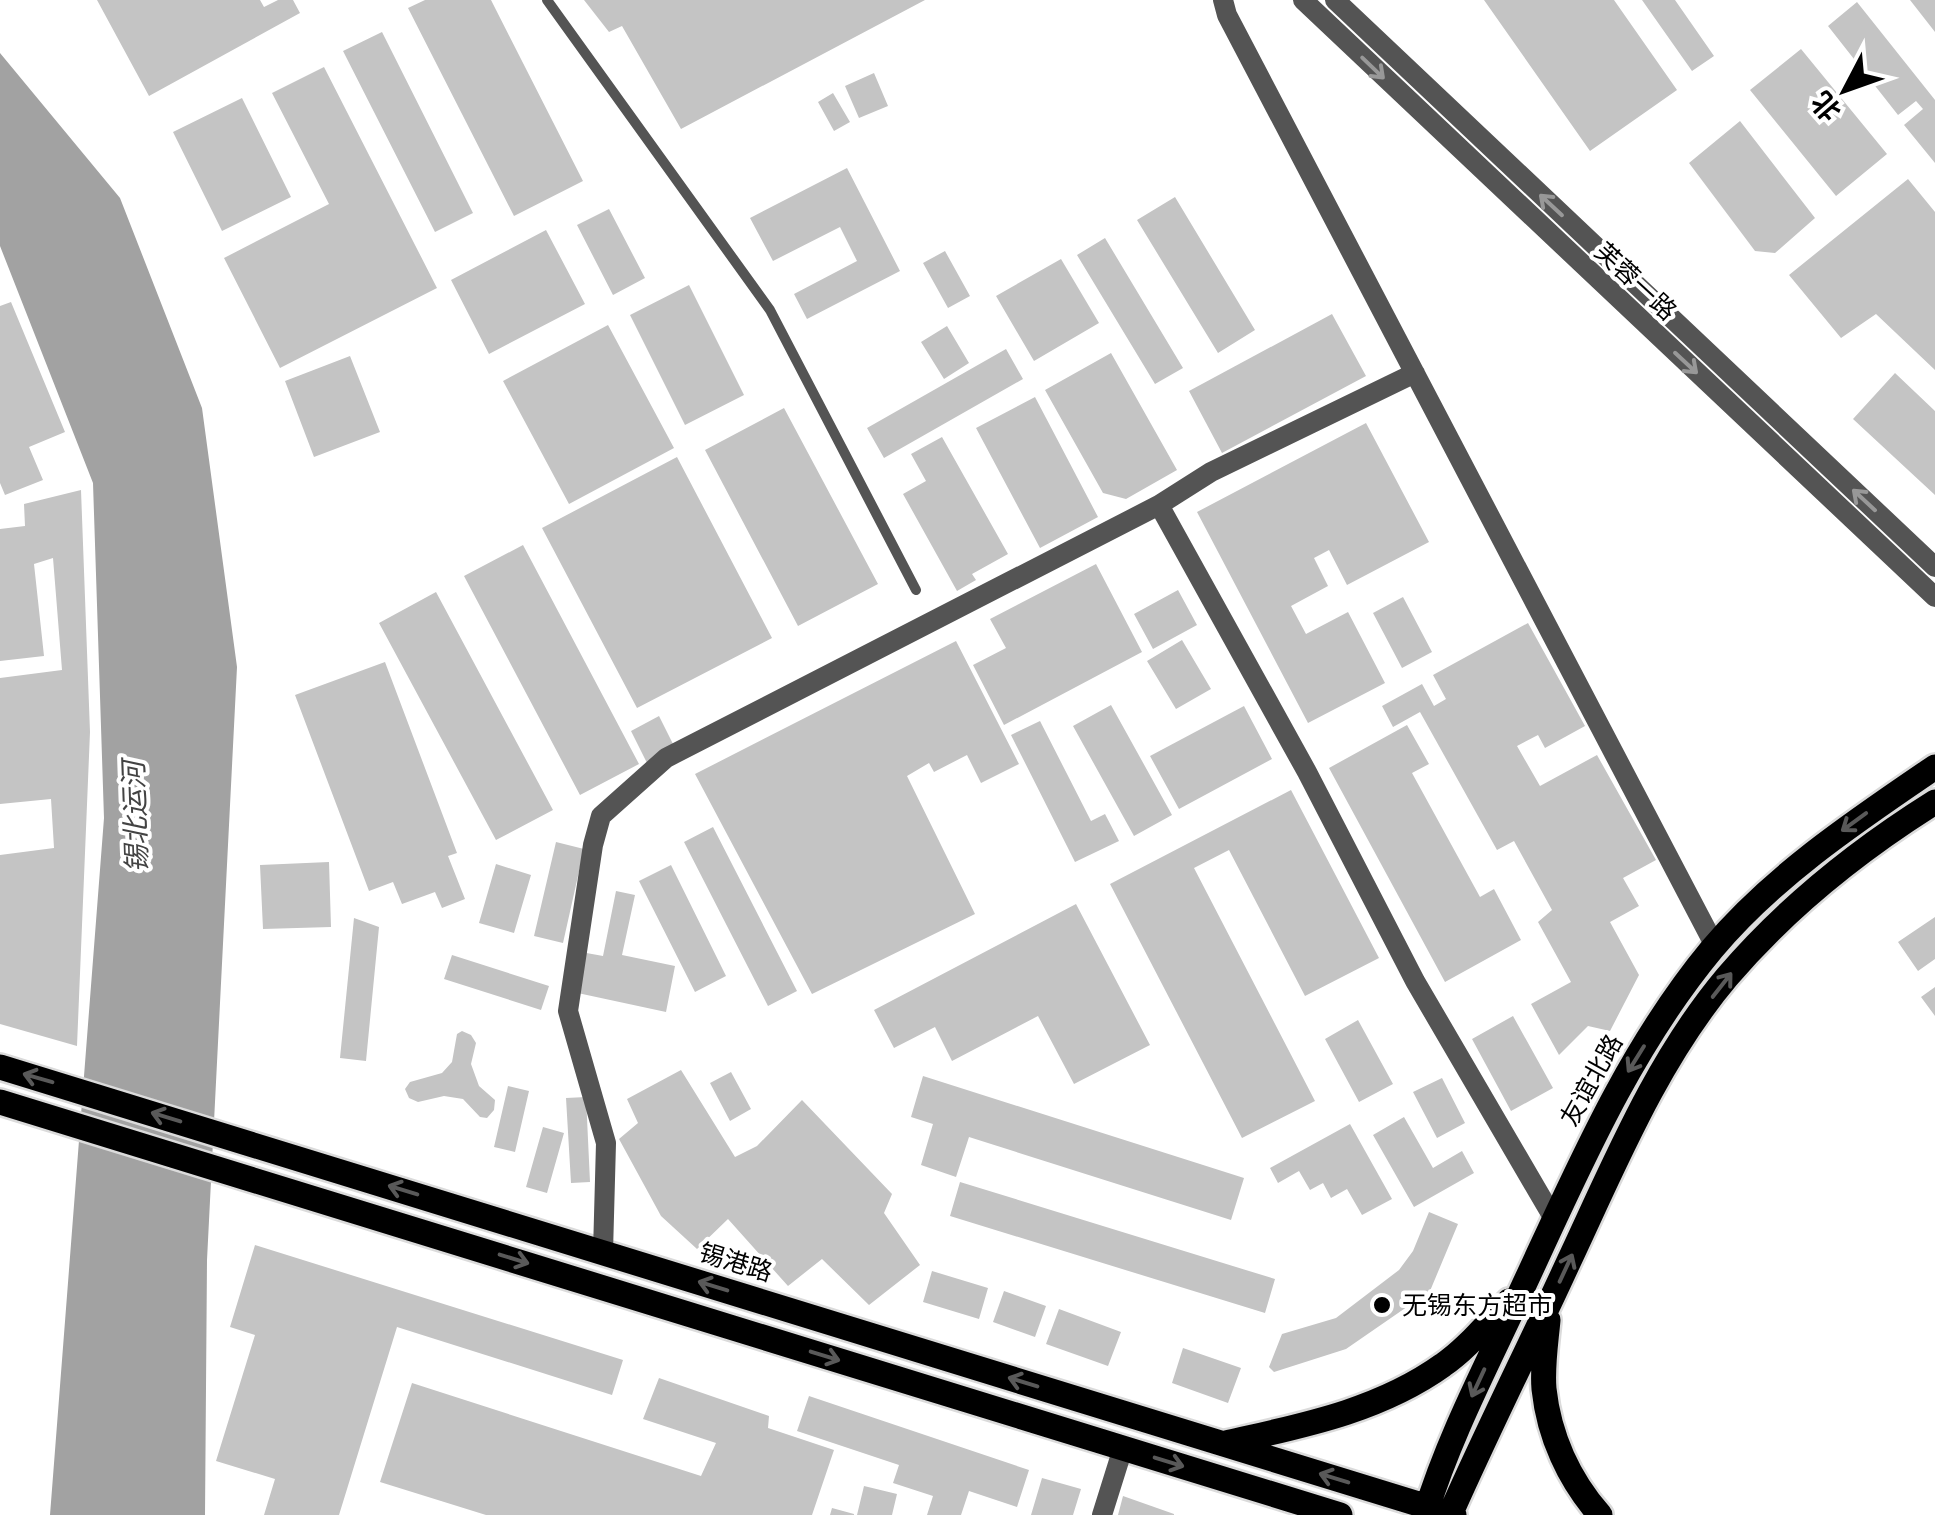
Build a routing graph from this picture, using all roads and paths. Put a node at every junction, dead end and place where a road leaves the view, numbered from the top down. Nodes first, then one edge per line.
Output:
1 (547, 0) edge
2 (1223, 0) edge
3 (1303, 0) edge
4 (1335, 0) edge
5 (1415, 373) junction
6 (1159, 505) junction
7 (1935, 567) edge
8 (916, 590) dead end
9 (1935, 596) edge
10 (1935, 768) edge
11 (1935, 802) edge
12 (1715, 946) junction
13 (0, 1067) edge
14 (0, 1102) edge
15 (1554, 1219) junction
16 (603, 1252) junction
17 (1523, 1286) junction
18 (1549, 1305) junction
19 (1222, 1444) junction
20 (1123, 1448) junction
21 (1441, 1513) edge
22 (1102, 1515) edge
23 (1340, 1515) edge
24 (1600, 1515) edge

1 - 8 lane
2 - 5 street
3 -> 9 street, 芙蓉一路
7 -> 4 street, 芙蓉一路
5 - 6 street
5 - 12 street
6 - 15 street
6 - 16 street
10 -> 12 main road, 友谊北路
18 -> 11 main road
12 -> 15 main road, 友谊北路
16 -> 13 main road, 锡港路
14 -> 20 main road
15 - 17 main road, 友谊北路
19 -> 16 main road, 锡港路
17 - 19 main road
17 -> 21 main road, 友谊北路
18 - 21 main road
18 - 24 main road
21 -> 19 main road, 锡港路
20 - 22 street
20 -> 23 main road

